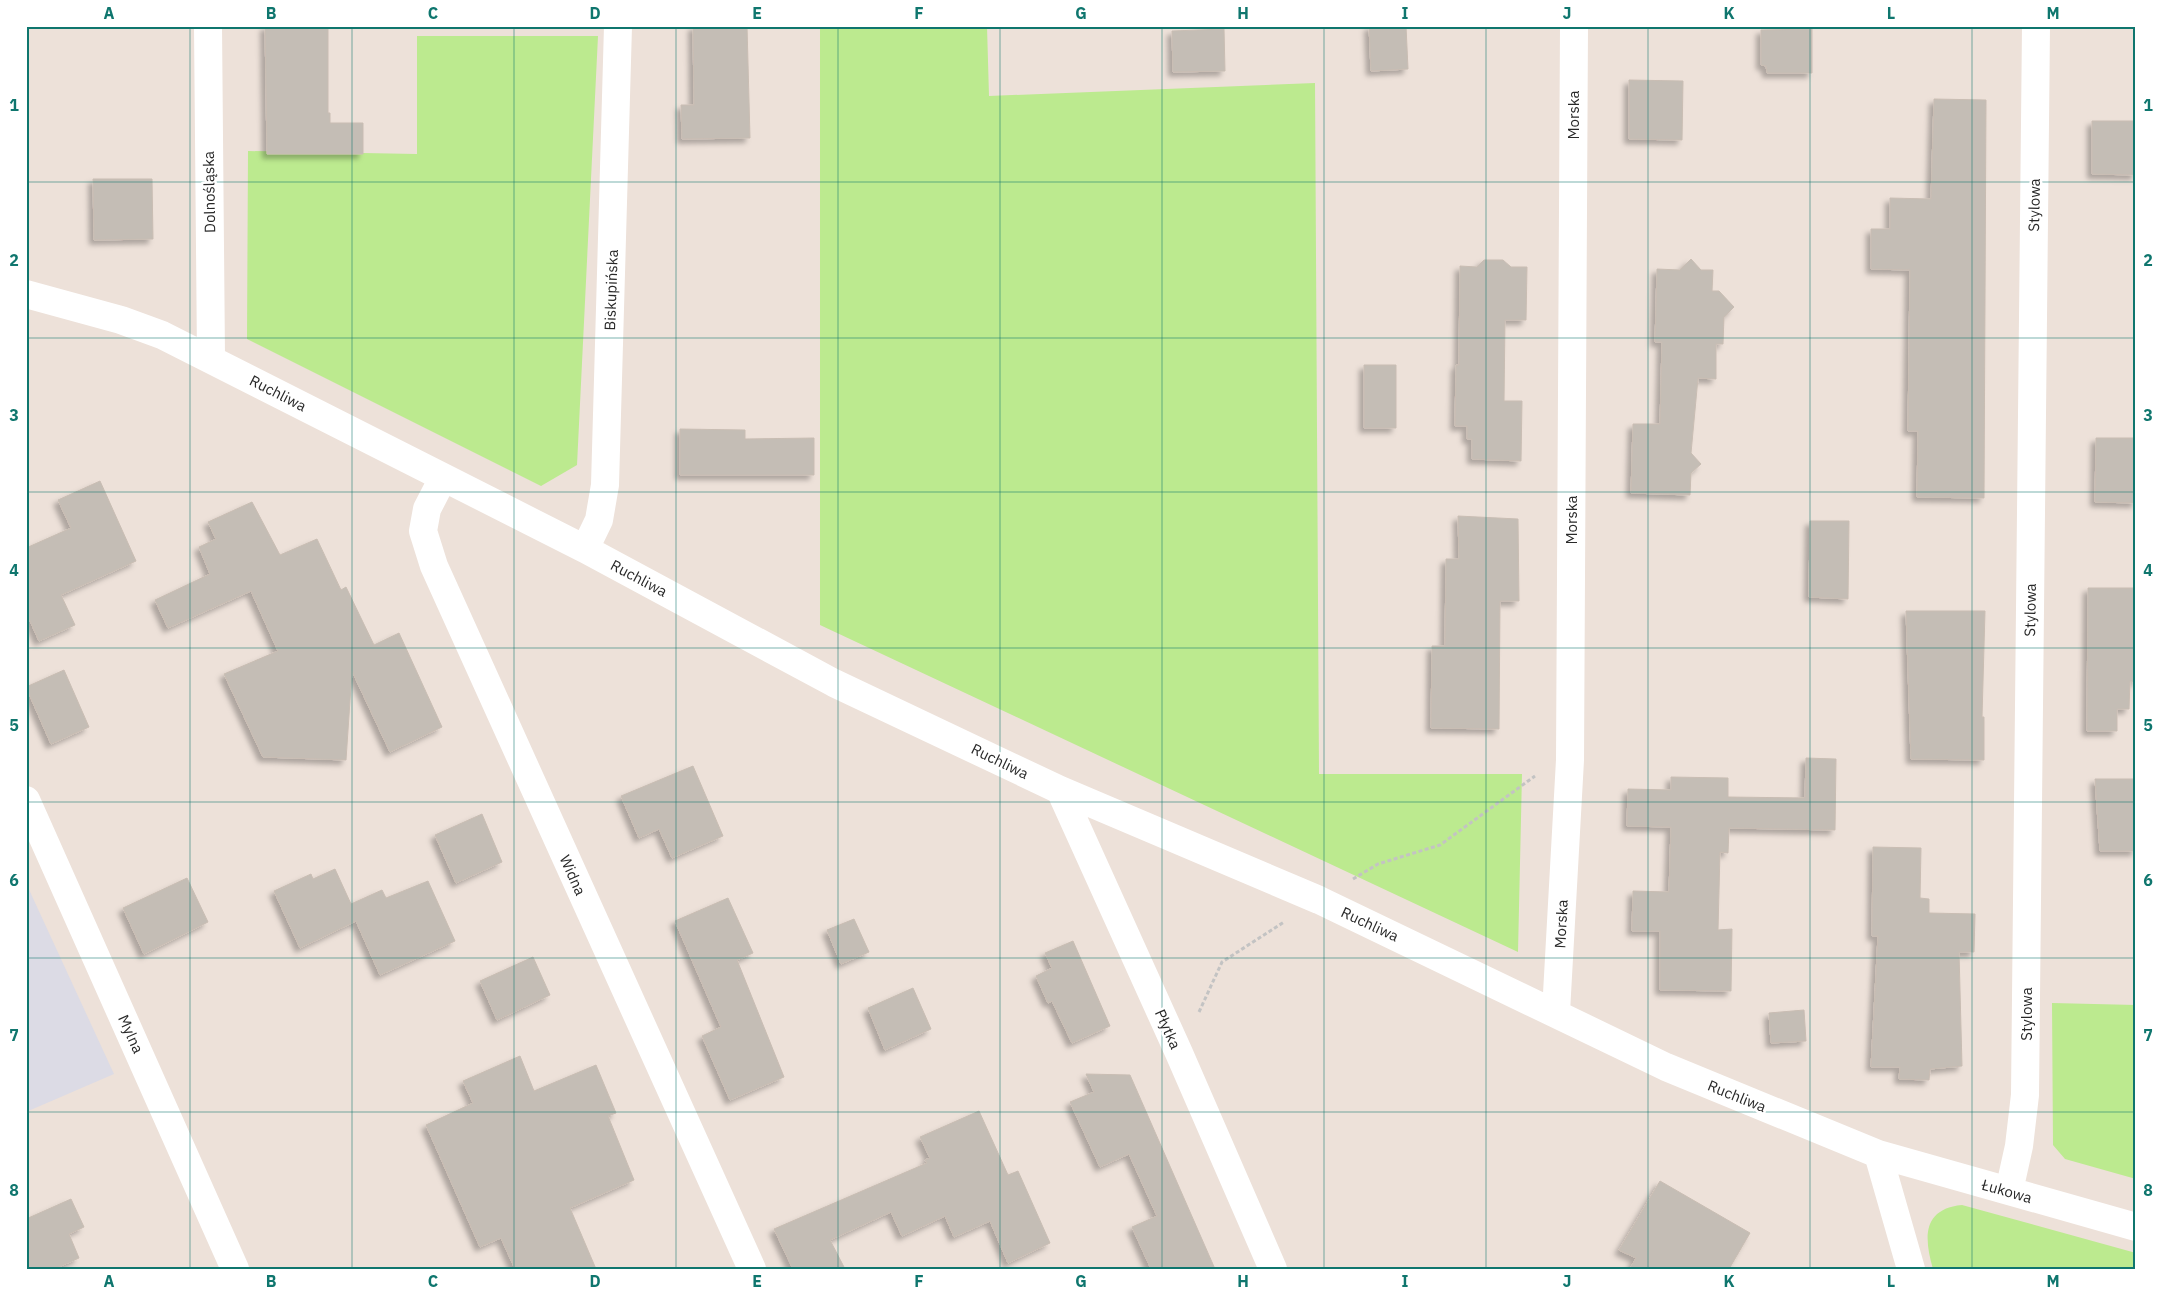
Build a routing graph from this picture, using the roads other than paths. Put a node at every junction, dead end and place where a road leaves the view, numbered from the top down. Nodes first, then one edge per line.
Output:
1 (208, 26) edge
2 (618, 26) edge
3 (1574, 26) edge
4 (2036, 26) edge
5 (26, 294) edge
6 (211, 358) junction
7 (443, 478) junction
8 (585, 550) junction
9 (1060, 790) junction
10 (26, 800) edge
11 (1556, 1012) junction
12 (1878, 1154) junction
13 (2009, 1191) junction
14 (2136, 1227) edge
15 (236, 1269) edge
16 (752, 1269) edge
17 (1273, 1269) edge
18 (1911, 1269) edge

1 - 6 street, Dolnośląska
2 - 8 street, Biskupińska
3 - 11 street, Morska
4 - 13 street, Stylowa
5 - 6 street, Ruchliwa
6 - 7 street, Ruchliwa
7 - 8 street, Ruchliwa
7 - 16 street, Widna
8 - 9 street, Ruchliwa
9 - 11 street, Ruchliwa
9 - 17 street, Płytka
10 - 15 street, Mylna
11 - 12 street, Ruchliwa
12 - 13 street, Łukowa
12 - 18 street
13 - 14 street, Łukowa

